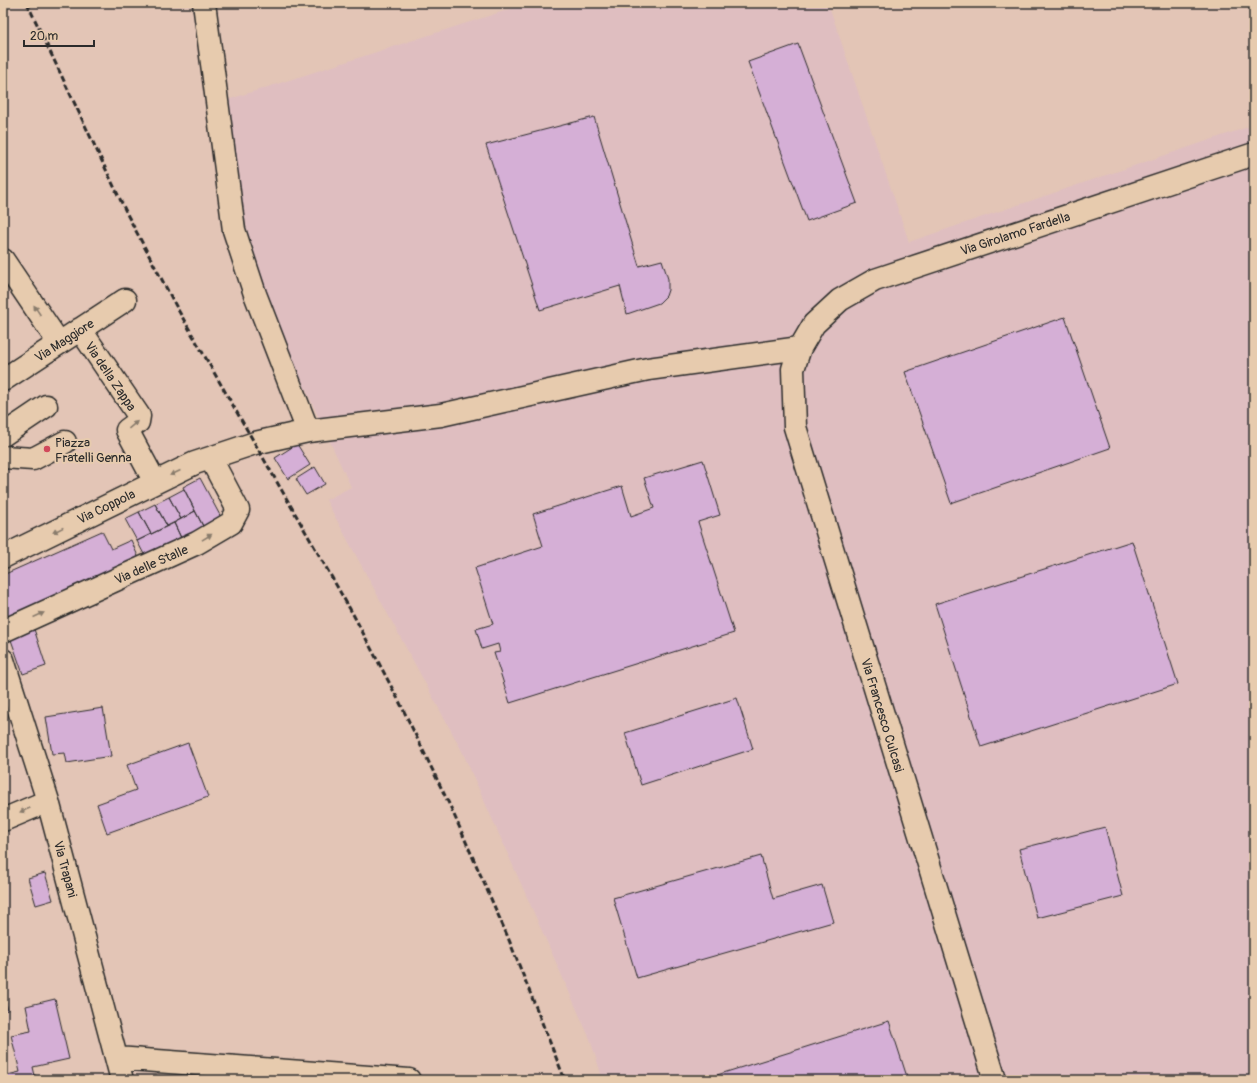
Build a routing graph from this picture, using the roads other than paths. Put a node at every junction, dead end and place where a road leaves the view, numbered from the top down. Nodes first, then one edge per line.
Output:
1 (204, 3) edge
2 (1254, 154) edge
3 (3, 260) edge
4 (125, 300) dead end
5 (80, 329) junction
6 (59, 343) junction
7 (800, 348) junction
8 (3, 378) edge
9 (46, 406) dead end
10 (308, 431) junction
11 (3, 435) edge
12 (65, 442) dead end
13 (3, 457) edge
14 (211, 459) junction
15 (155, 482) junction
16 (3, 557) edge
17 (3, 631) edge
18 (3, 660) edge
19 (48, 801) junction
20 (3, 820) edge
21 (117, 1058) junction
22 (242, 1074) edge
23 (122, 1080) edge
24 (409, 1080) edge
25 (995, 1080) edge

1 - 10 street
2 - 7 street, Via Girolamo Fardella
6 -> 3 street
4 - 5 street, Via Maggiore
5 - 6 street, Via Maggiore
15 -> 5 street, Via della Zappa
6 - 8 street, Via Maggiore
7 - 10 street, Via Coppola
7 - 25 street, Via Francesco Culcasi
9 - 11 street
10 - 14 street, Via Coppola
12 - 13 street
14 -> 15 street, Via Coppola
17 -> 14 street, Via delle Stalle
15 -> 16 street, Via Coppola
18 - 19 street, Via Trapani
19 -> 20 street
19 - 21 street, Via Trapani
21 - 22 street
21 - 23 street, Via Trapani
22 - 24 street

